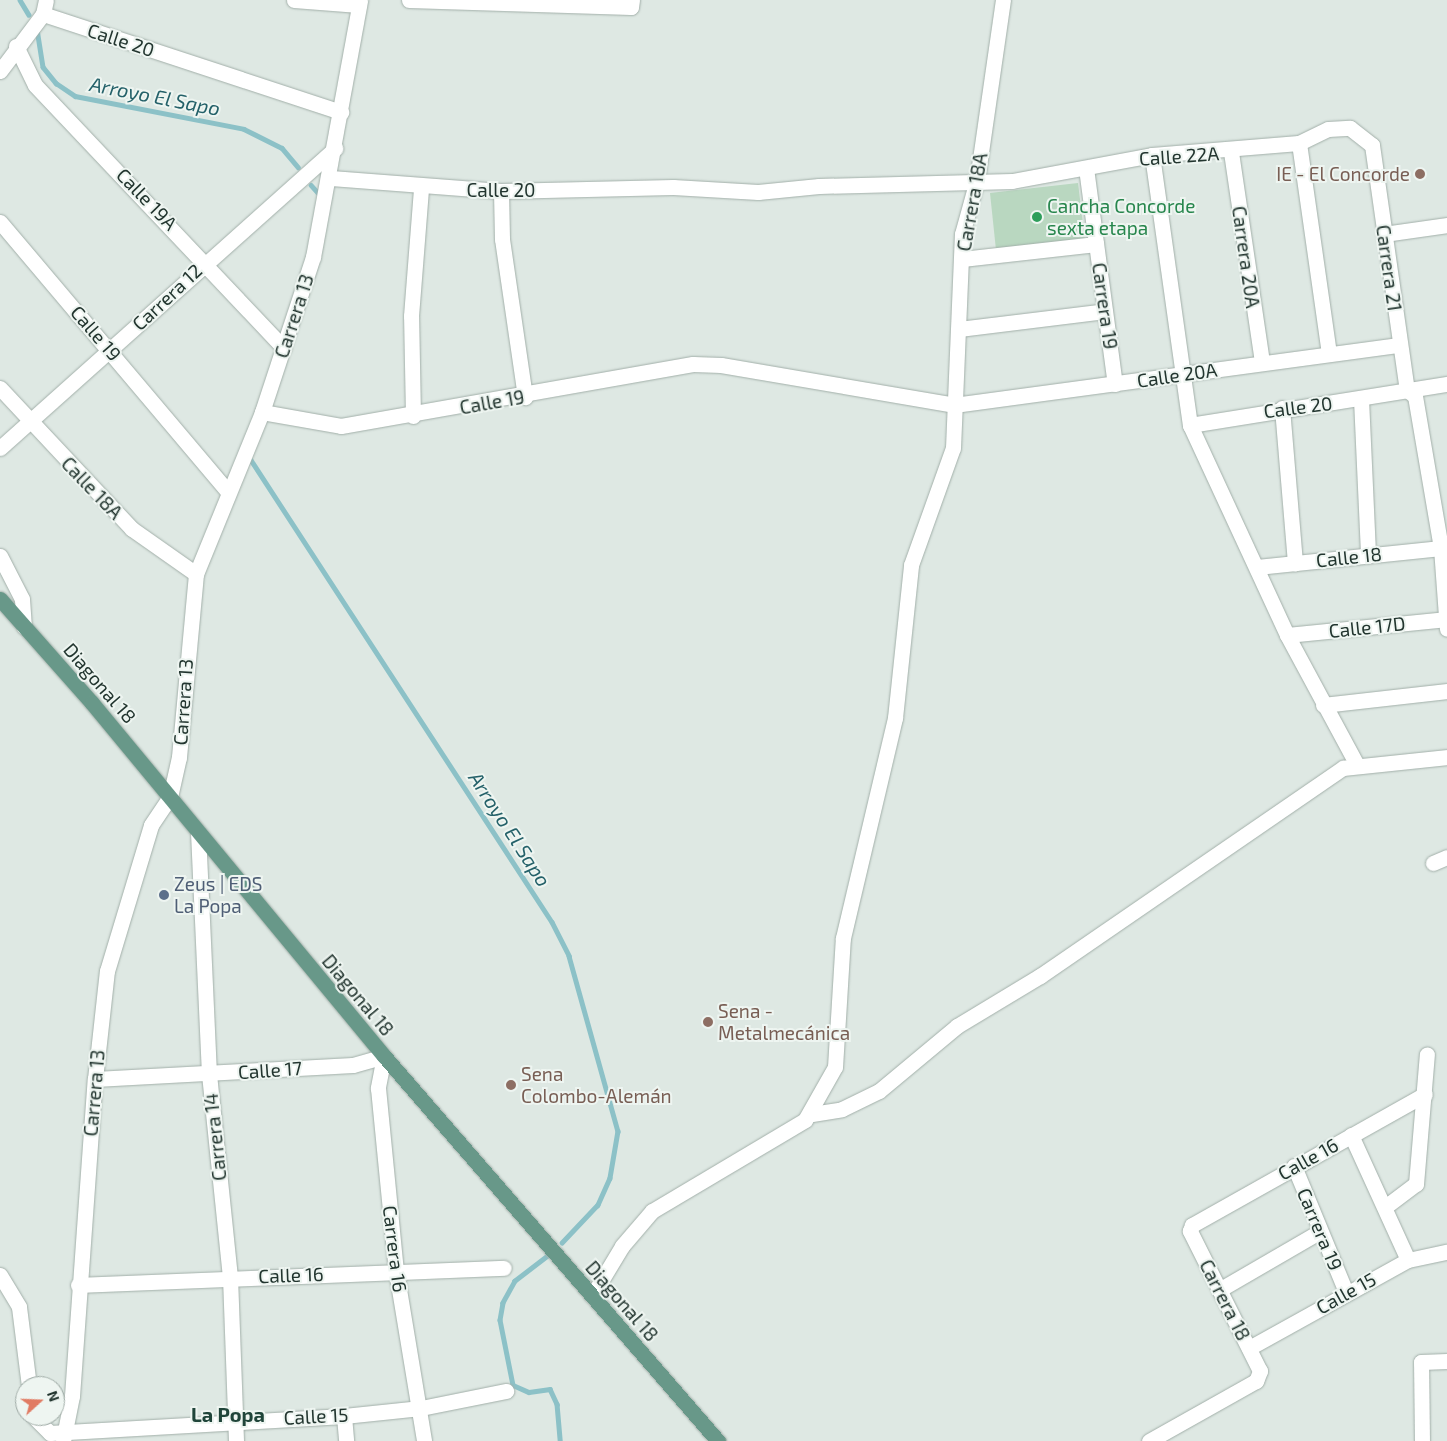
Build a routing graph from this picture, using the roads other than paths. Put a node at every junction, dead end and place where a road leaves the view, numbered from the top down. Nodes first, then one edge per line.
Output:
1 (294, 0) edge
2 (409, 0) edge
3 (1003, 0) edge
4 (359, 2) edge
5 (632, 3) edge
6 (40, 14) edge
7 (16, 46) junction
8 (0, 71) edge
9 (341, 112) junction
10 (1299, 143) junction
11 (1372, 144) joint
12 (335, 148) junction
13 (1231, 152) junction
14 (1152, 155) junction
15 (1086, 168) junction
16 (331, 178) junction
17 (977, 180) junction
18 (421, 188) junction
19 (501, 191) junction
20 (0, 222) edge
21 (1447, 226) edge
22 (1384, 234) junction
23 (1096, 244) junction
24 (962, 259) junction
25 (206, 260) junction
26 (1105, 311) junction
27 (959, 329) junction
28 (1399, 345) junction
29 (110, 348) junction
30 (284, 348) junction
31 (1329, 353) junction
32 (1262, 362) junction
33 (1183, 375) junction
34 (1115, 384) junction
35 (1447, 384) edge
36 (0, 388) edge
37 (1407, 390) junction
38 (524, 397) junction
39 (1361, 399) junction
40 (954, 405) junction
41 (1282, 408) junction
42 (262, 412) junction
43 (413, 416) junction
44 (29, 422) junction
45 (1190, 426) junction
46 (0, 448) edge
47 (228, 492) junction
48 (1443, 546) edge
49 (1368, 555) junction
50 (0, 556) edge
51 (1296, 562) junction
52 (1257, 567) junction
53 (196, 574) junction
54 (0, 599) edge
55 (1447, 619) edge
56 (24, 627) junction
57 (1447, 629) edge
58 (1286, 635) junction
59 (1447, 691) edge
60 (1323, 705) junction
61 (1447, 757) edge
62 (1357, 765) junction
63 (170, 797) junction
64 (198, 832) junction
65 (1427, 1054) dead end
66 (384, 1056) junction
67 (209, 1074) junction
68 (95, 1079) junction
69 (1425, 1094) junction
70 (812, 1114) junction
71 (1351, 1136) junction
72 (1294, 1166) junction
73 (1385, 1207) junction
74 (1192, 1225) joint
75 (1319, 1232) junction
76 (1447, 1252) edge
77 (1408, 1260) junction
78 (504, 1268) dead end
79 (396, 1271) junction
80 (0, 1275) edge
81 (230, 1277) junction
82 (78, 1285) junction
83 (1219, 1290) junction
84 (1346, 1292) junction
85 (592, 1296) junction
86 (1249, 1348) junction
87 (1447, 1361) edge
88 (28, 1376) edge
89 (506, 1391) dead end
90 (421, 1408) junction
91 (344, 1416) junction
92 (235, 1420) junction
93 (44, 1426) edge
94 (56, 1437) edge
95 (236, 1441) edge
96 (346, 1441) edge
97 (424, 1441) edge
98 (718, 1441) edge
99 (1149, 1441) edge
100 (1422, 1441) edge

1 - 4 street
2 - 5 street
3 - 17 street, Carrera 18A
4 - 9 street, Carrera 13
6 - 7 street
6 - 9 street, Calle 20
7 - 8 street
7 - 25 street, Calle 19A
9 - 12 street, Carrera 13
10 - 11 street, Calle 22A
10 - 13 street, Calle 22A
10 - 31 street
11 - 22 street, Carrera 21
12 - 16 street, Carrera 13
12 - 25 street, Carrera 12
13 - 14 street, Calle 22A
13 - 32 street, Carrera 20A
14 - 15 street, Calle 22A
14 - 33 street
15 - 17 street, Calle 22A
15 - 23 street, Carrera 19
16 - 18 street, Calle 20
16 - 30 street, Carrera 13
17 - 19 street, Calle 20
17 - 24 street, Carrera 18A
18 - 19 street, Calle 20
18 - 43 street
19 - 38 street
20 - 29 street, Calle 19
21 - 22 street
22 - 28 street, Carrera 21
23 - 24 street
23 - 26 street, Carrera 19
24 - 27 street, Carrera 18A
25 - 29 street, Carrera 12
25 - 30 street, Calle 19A
26 - 27 street
26 - 34 street, Carrera 19
27 - 40 street, Carrera 18A
28 - 31 street, Calle 20A
28 - 37 street, Carrera 21
29 - 44 street, Carrera 12
29 - 47 street, Calle 19
30 - 42 street, Carrera 13
31 - 32 street, Calle 20A
32 - 33 street, Calle 20A
33 - 34 street, Calle 20A
33 - 45 street
34 - 40 street, Calle 20A
35 - 37 street
36 - 44 street, Calle 18A
37 - 39 street, Calle 20
37 - 48 street, Carrera 21
38 - 40 street, Calle 19
38 - 43 street, Calle 19
39 - 41 street, Calle 20
39 - 49 street
40 - 70 street, Carrera 18A
41 - 45 street, Calle 20
41 - 51 street
42 - 43 street, Calle 19
42 - 47 street, Carrera 13
44 - 46 street, Carrera 12
44 - 53 street, Calle 18A
45 - 52 street
47 - 53 street, Carrera 13
48 - 49 street, Calle 18
48 - 55 street, Carrera 21
49 - 51 street, Calle 18
50 - 56 street
51 - 52 street, Calle 18
52 - 58 street
53 - 63 street, Carrera 13
54 - 56 main road, Diagonal 18
55 - 57 street, Carrera 21
55 - 58 street, Calle 17D
56 - 63 main road, Diagonal 18
58 - 60 street
59 - 60 street
60 - 62 street
61 - 62 street
62 - 70 street
63 - 64 main road, Diagonal 18
63 - 68 street, Carrera 13
64 - 66 main road, Diagonal 18
64 - 67 street, Carrera 14
65 - 69 street
66 - 67 street, Calle 17
66 - 79 street, Carrera 16
66 - 85 main road, Diagonal 18
67 - 68 street, Calle 17
67 - 81 street, Carrera 14
68 - 82 street, Carrera 13
69 - 71 street, Calle 16
69 - 73 street
70 - 85 street
71 - 72 street, Calle 16
71 - 73 street
72 - 74 street, Calle 16
72 - 75 street, Carrera 19
73 - 77 street
74 - 83 street, Carrera 18
75 - 83 street
75 - 84 street, Carrera 19
76 - 77 street, Calle 15
77 - 84 street, Calle 15
78 - 79 street, Calle 16
79 - 81 street, Calle 16
79 - 90 street, Carrera 16
80 - 88 street
81 - 82 street, Calle 16
81 - 92 street, Carrera 14
82 - 94 street, Carrera 13
83 - 86 street, Carrera 18
84 - 86 street, Calle 15
85 - 98 main road, Diagonal 18
86 - 99 street, Carrera 18
87 - 100 street
89 - 90 street, Calle 15
90 - 91 street, Calle 15
90 - 97 street, Carrera 16
91 - 92 street, Calle 15
91 - 96 street
92 - 94 street, Calle 15
92 - 95 street, Carrera 14
93 - 94 street

